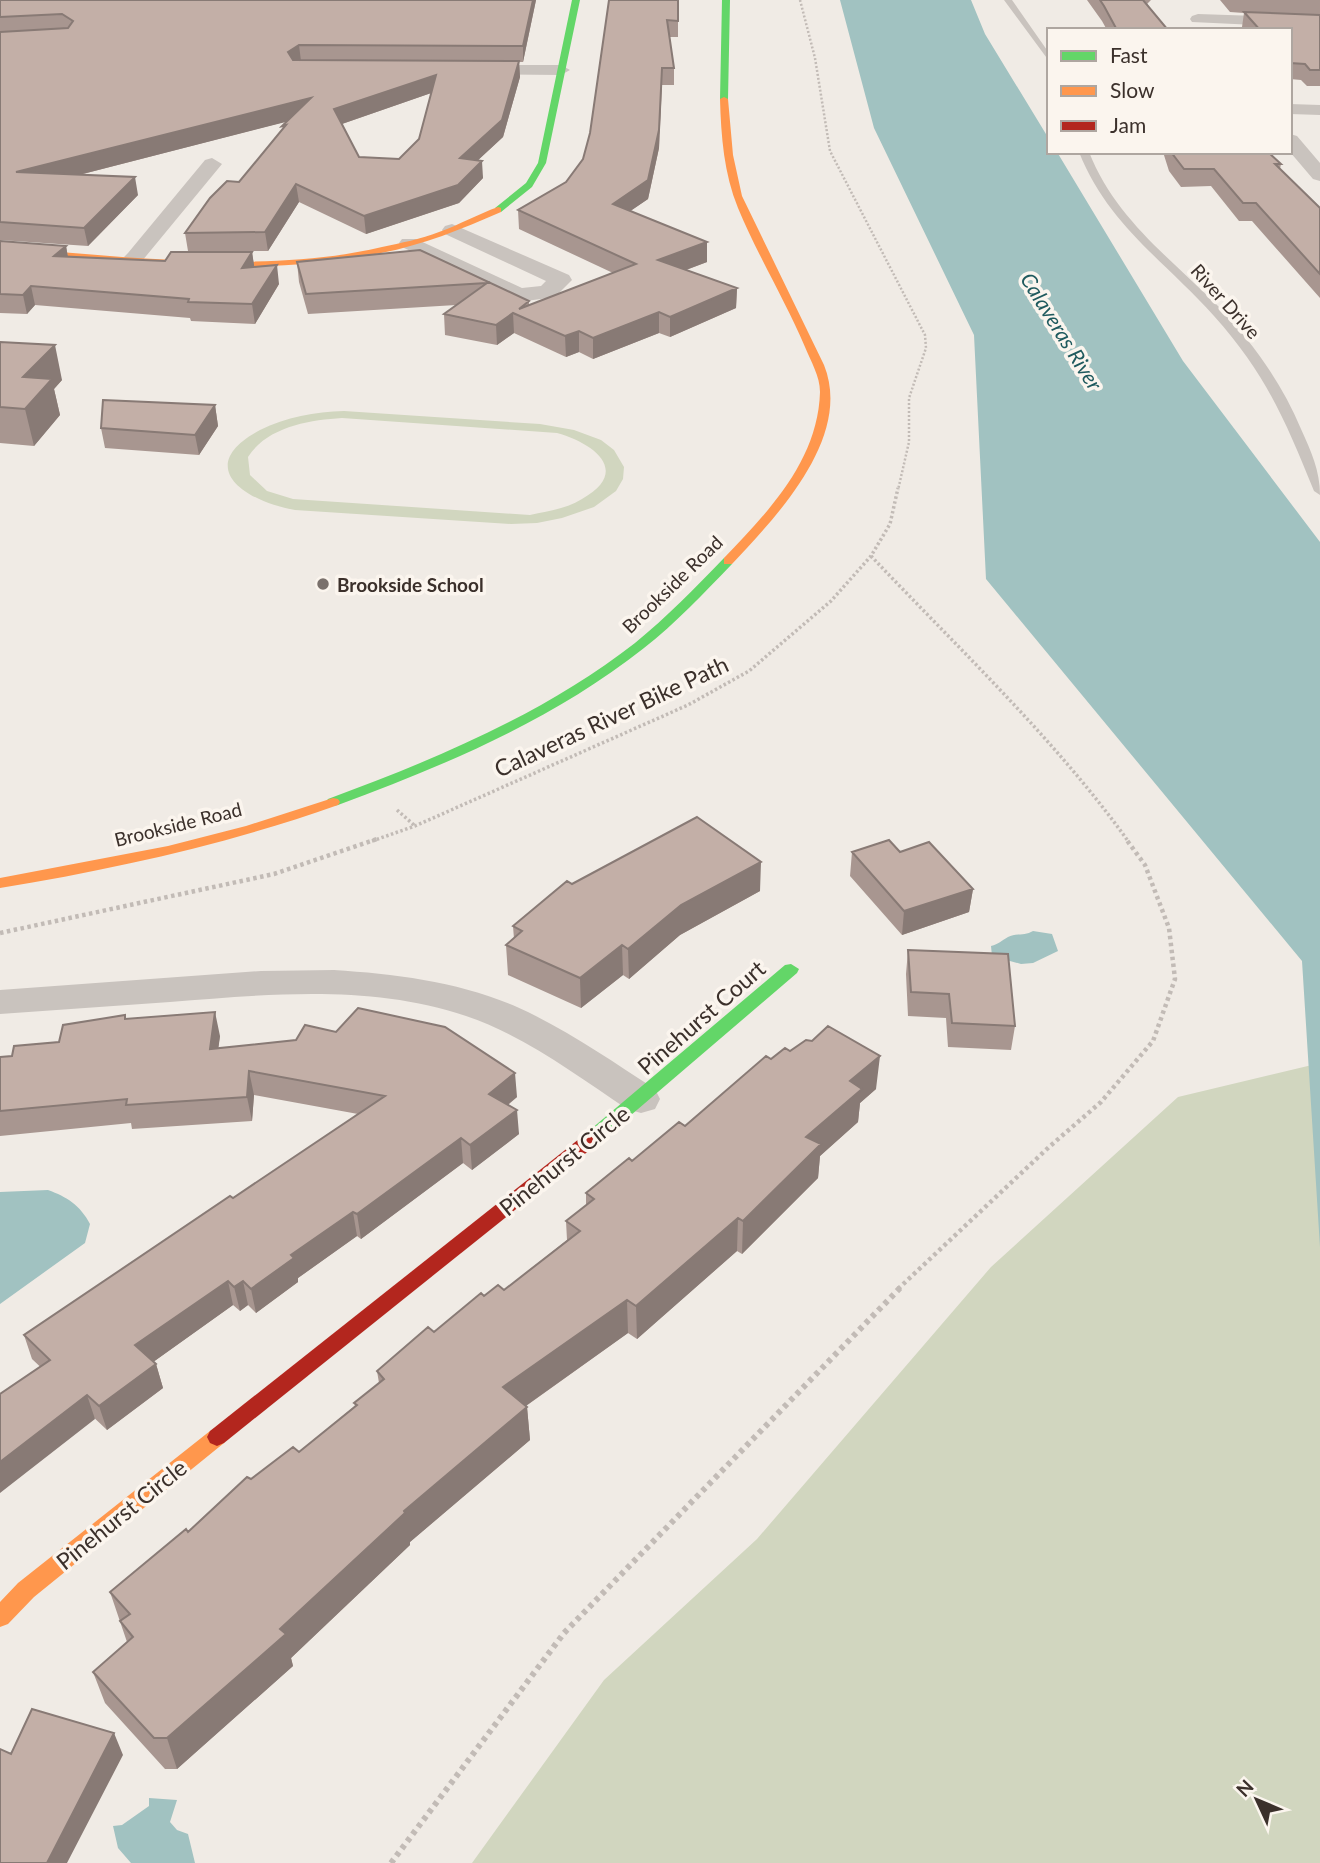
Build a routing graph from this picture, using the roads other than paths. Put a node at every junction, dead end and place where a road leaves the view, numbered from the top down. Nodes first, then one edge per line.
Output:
1 (576, 0) edge
2 (726, 0) edge
3 (1008, 0) edge
4 (1199, 19) edge
5 (1320, 23) edge
6 (1047, 56) edge
7 (455, 69) edge
8 (561, 70) junction
9 (1292, 109) edge
10 (1320, 110) edge
11 (1292, 142) edge
12 (1085, 154) edge
13 (212, 164) dead end
14 (1320, 175) edge
15 (452, 230) junction
16 (409, 243) junction
17 (0, 250) edge
18 (135, 257) junction
19 (1320, 491) edge
20 (0, 883) edge
21 (791, 970) dead end
22 (0, 1002) edge
23 (641, 1099) junction
24 (0, 1617) edge

1 - 8 street
2 - 20 street, Brookside Road
3 - 6 lane
4 - 5 street
7 - 8 street
8 - 15 street
9 - 10 street
11 - 14 street
12 - 19 lane, River Drive
13 - 18 street
15 - 16 street
15 - 16 street
16 - 18 street
17 - 18 street
21 - 23 street, Pinehurst Court
22 - 23 street, Pinehurst Circle
23 - 24 street, Pinehurst Circle

